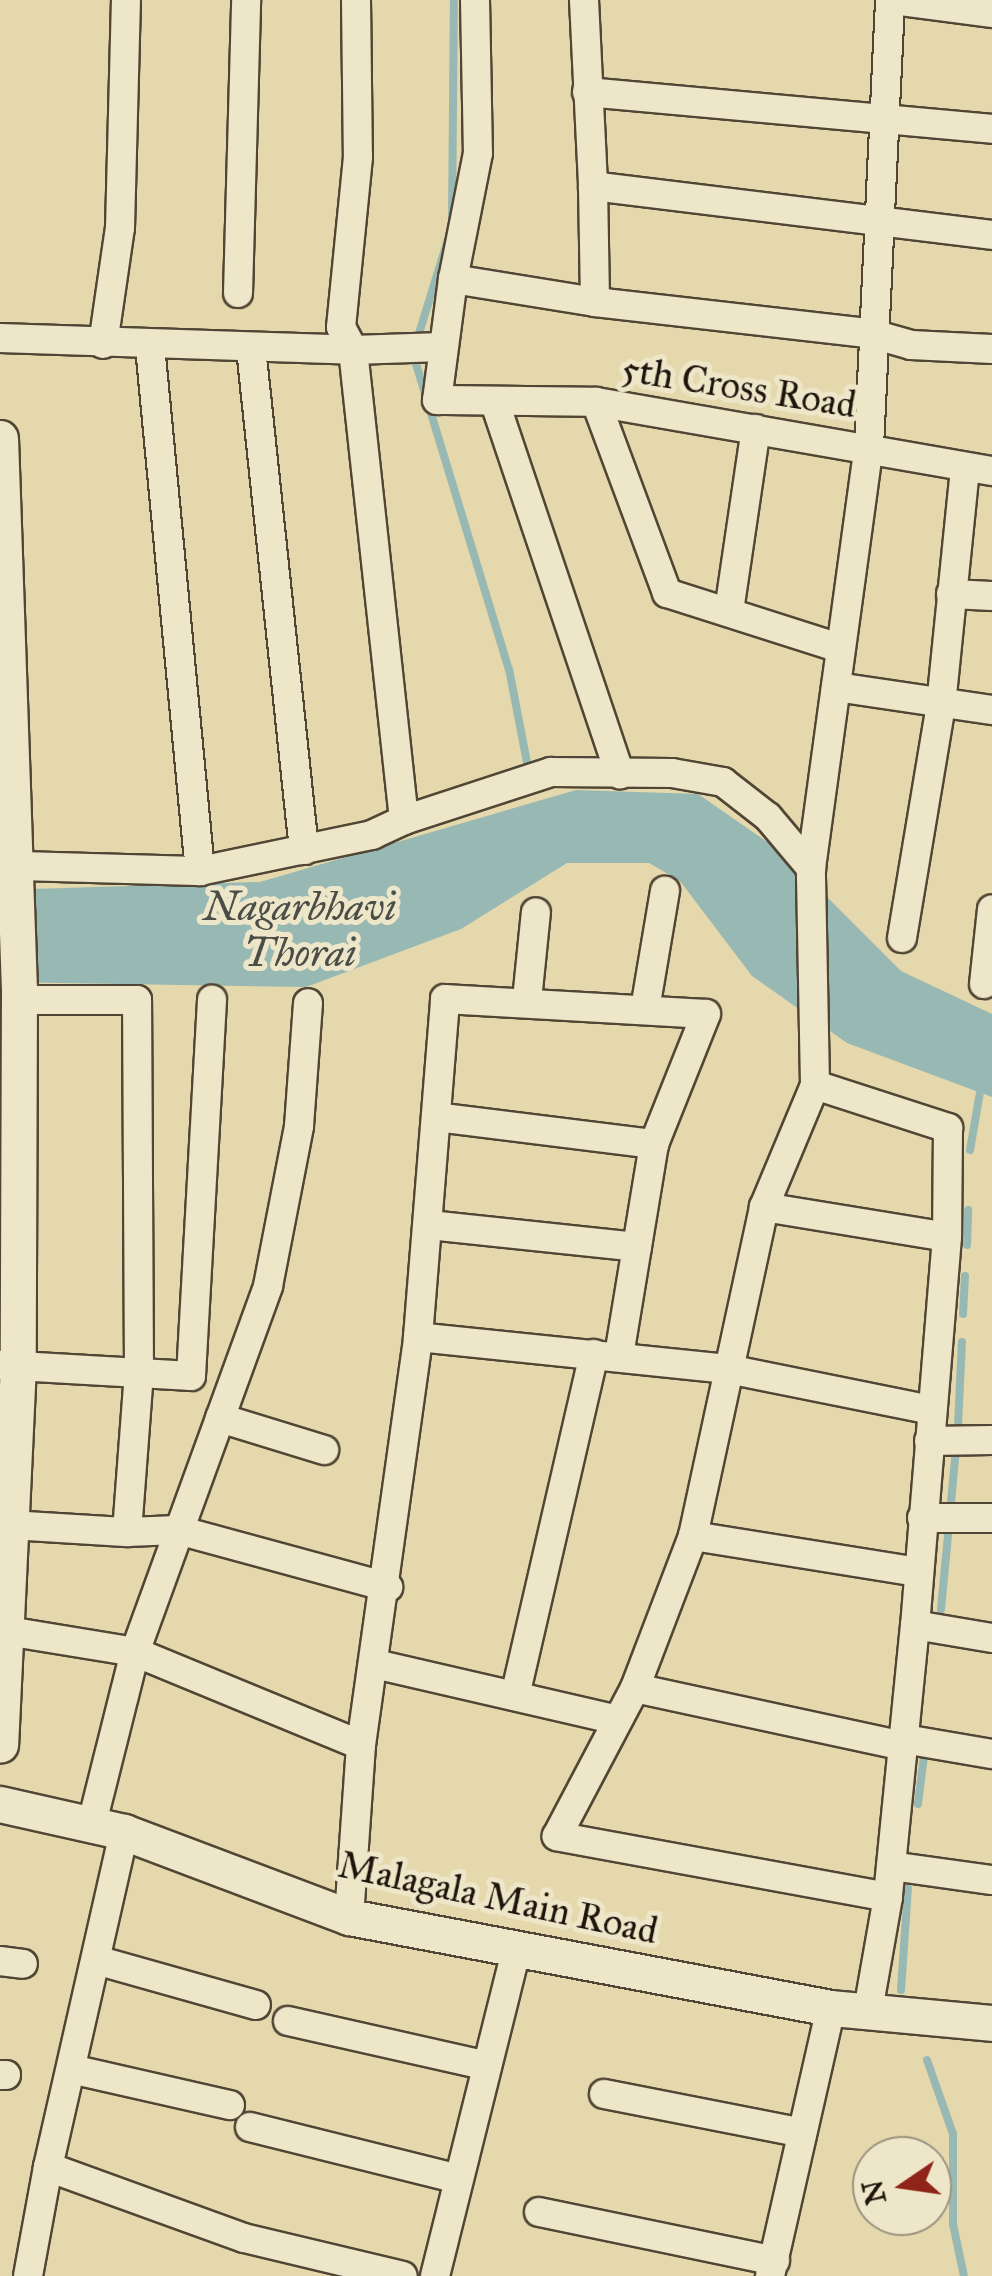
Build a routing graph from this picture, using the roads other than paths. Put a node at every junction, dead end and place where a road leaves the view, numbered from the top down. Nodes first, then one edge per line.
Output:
1 (126, 0) edge
2 (246, 0) edge
3 (356, 0) edge
4 (475, 0) edge
5 (584, 0) edge
6 (891, 0) edge
7 (945, 3) edge
8 (992, 14) edge
9 (587, 92) junction
10 (886, 116) junction
11 (992, 129) edge
12 (593, 186) junction
13 (875, 222) junction
14 (992, 235) edge
15 (452, 279) junction
16 (238, 293) dead end
17 (595, 302) junction
18 (870, 333) junction
19 (0, 338) edge
20 (103, 344) junction
21 (150, 346) junction
22 (424, 347) junction
23 (251, 348) junction
24 (992, 349) edge
25 (353, 350) junction
26 (596, 402) junction
27 (496, 404) junction
28 (756, 429) junction
29 (0, 438) edge
30 (869, 446) junction
31 (979, 470) edge
32 (951, 594) junction
33 (992, 596) edge
34 (729, 611) junction
35 (839, 648) junction
36 (836, 687) junction
37 (941, 705) junction
38 (992, 710) edge
39 (620, 776) junction
40 (404, 820) junction
41 (304, 850) junction
42 (811, 868) junction
43 (200, 870) junction
44 (17, 874) junction
45 (666, 890) dead end
46 (992, 909) edge
47 (536, 912) dead end
48 (902, 938) dead end
49 (990, 945) edge
50 (984, 984) dead end
51 (19, 994) junction
52 (212, 1000) dead end
53 (527, 1000) junction
54 (308, 1003) dead end
55 (646, 1009) junction
56 (815, 1085) junction
57 (437, 1117) junction
58 (654, 1144) junction
59 (764, 1207) junction
60 (429, 1225) junction
61 (947, 1237) junction
62 (637, 1247) junction
63 (418, 1336) junction
64 (607, 1355) junction
65 (9, 1365) edge
66 (728, 1370) junction
67 (139, 1372) junction
68 (192, 1376) junction
69 (234, 1385) junction
70 (932, 1410) junction
71 (220, 1418) junction
72 (929, 1440) junction
73 (992, 1440) edge
74 (324, 1450) dead end
75 (922, 1518) junction
76 (992, 1518) edge
77 (11, 1526) junction
78 (178, 1530) junction
79 (127, 1532) junction
80 (692, 1536) junction
81 (917, 1572) junction
82 (388, 1587) junction
83 (915, 1625) junction
84 (8, 1631) junction
85 (992, 1638) edge
86 (135, 1652) junction
87 (375, 1664) junction
88 (634, 1688) junction
89 (515, 1696) junction
90 (618, 1720) junction
91 (903, 1743) junction
92 (0, 1745) edge
93 (361, 1745) junction
94 (992, 1754) edge
95 (0, 1804) edge
96 (108, 1827) junction
97 (891, 1866) junction
98 (992, 1880) edge
99 (888, 1897) junction
100 (349, 1917) junction
101 (516, 1948) junction
102 (96, 1960) junction
103 (256, 2005) dead end
104 (831, 2008) junction
105 (868, 2010) junction
106 (288, 2021) dead end
107 (992, 2022) edge
108 (487, 2066) junction
109 (72, 2069) junction
110 (604, 2094) dead end
111 (230, 2105) dead end
112 (250, 2127) dead end
113 (802, 2134) junction
114 (48, 2167) junction
115 (458, 2179) junction
116 (540, 2212) dead end
117 (772, 2268) edge
118 (28, 2276) edge
119 (403, 2276) edge
120 (435, 2276) edge

1 - 20 street
2 - 16 street
3 - 25 street
4 - 15 street
5 - 9 street
6 - 7 street
6 - 10 street
7 - 8 street
9 - 10 street
9 - 12 street
10 - 11 street
10 - 13 street
12 - 13 street
12 - 17 street
13 - 14 street
13 - 18 street
15 - 17 street
15 - 22 street
17 - 18 street
18 - 24 street
18 - 30 street
19 - 20 street
20 - 21 street
21 - 23 street
21 - 43 street
22 - 25 street
22 - 27 street, 5th Cross Road
23 - 25 street
23 - 41 street
25 - 40 street
26 - 27 street, 5th Cross Road
26 - 28 street, 5th Cross Road
26 - 34 street
27 - 39 street
28 - 30 street, 5th Cross Road
28 - 34 street
29 - 44 street
30 - 31 street, 5th Cross Road
30 - 35 street
31 - 32 street
32 - 33 street
32 - 37 street
34 - 35 street
35 - 36 street
36 - 37 street
36 - 42 street
37 - 38 street
37 - 48 street
39 - 40 street
39 - 42 street
40 - 41 street
41 - 43 street
42 - 56 street
43 - 44 street
44 - 51 street
45 - 55 street
46 - 49 street
47 - 53 street
49 - 50 street
51 - 65 street
51 - 67 street
52 - 68 street
53 - 55 street
53 - 57 street
54 - 69 street
55 - 58 street
56 - 59 street
56 - 61 street
57 - 58 street
57 - 60 street
58 - 62 street
59 - 61 street
59 - 66 street
60 - 62 street
60 - 63 street
61 - 70 street
62 - 64 street
63 - 64 street
63 - 82 street
64 - 66 street
64 - 89 street
65 - 67 street
65 - 77 street
66 - 70 street
66 - 80 street
67 - 68 street
67 - 79 street
68 - 69 street
69 - 71 street
70 - 72 street
71 - 74 street
71 - 78 street
72 - 73 street
72 - 75 street
75 - 76 street
75 - 81 street
77 - 79 street
77 - 84 street
78 - 79 street
78 - 82 street
78 - 86 street
80 - 81 street
80 - 88 street
81 - 83 street
82 - 87 street
83 - 85 street
83 - 91 street
84 - 86 street
84 - 92 street
86 - 93 street
86 - 96 street
87 - 89 street
87 - 93 street
88 - 90 street
88 - 91 street
89 - 90 street
90 - 99 street
91 - 94 street
91 - 97 street
93 - 100 street
95 - 96 street, Malagala Main Road
96 - 100 street, Malagala Main Road
96 - 102 street
97 - 98 street
97 - 99 street
99 - 105 street
100 - 101 street, Malagala Main Road
101 - 104 street, Malagala Main Road
101 - 108 street
102 - 103 street
102 - 109 street
104 - 105 street, Malagala Main Road
104 - 113 street
105 - 107 street, Malagala Main Road
106 - 108 street
108 - 115 street
109 - 111 street
109 - 114 street
110 - 113 street
112 - 115 street
113 - 117 street
114 - 118 street
114 - 119 street
115 - 120 street
116 - 117 street

